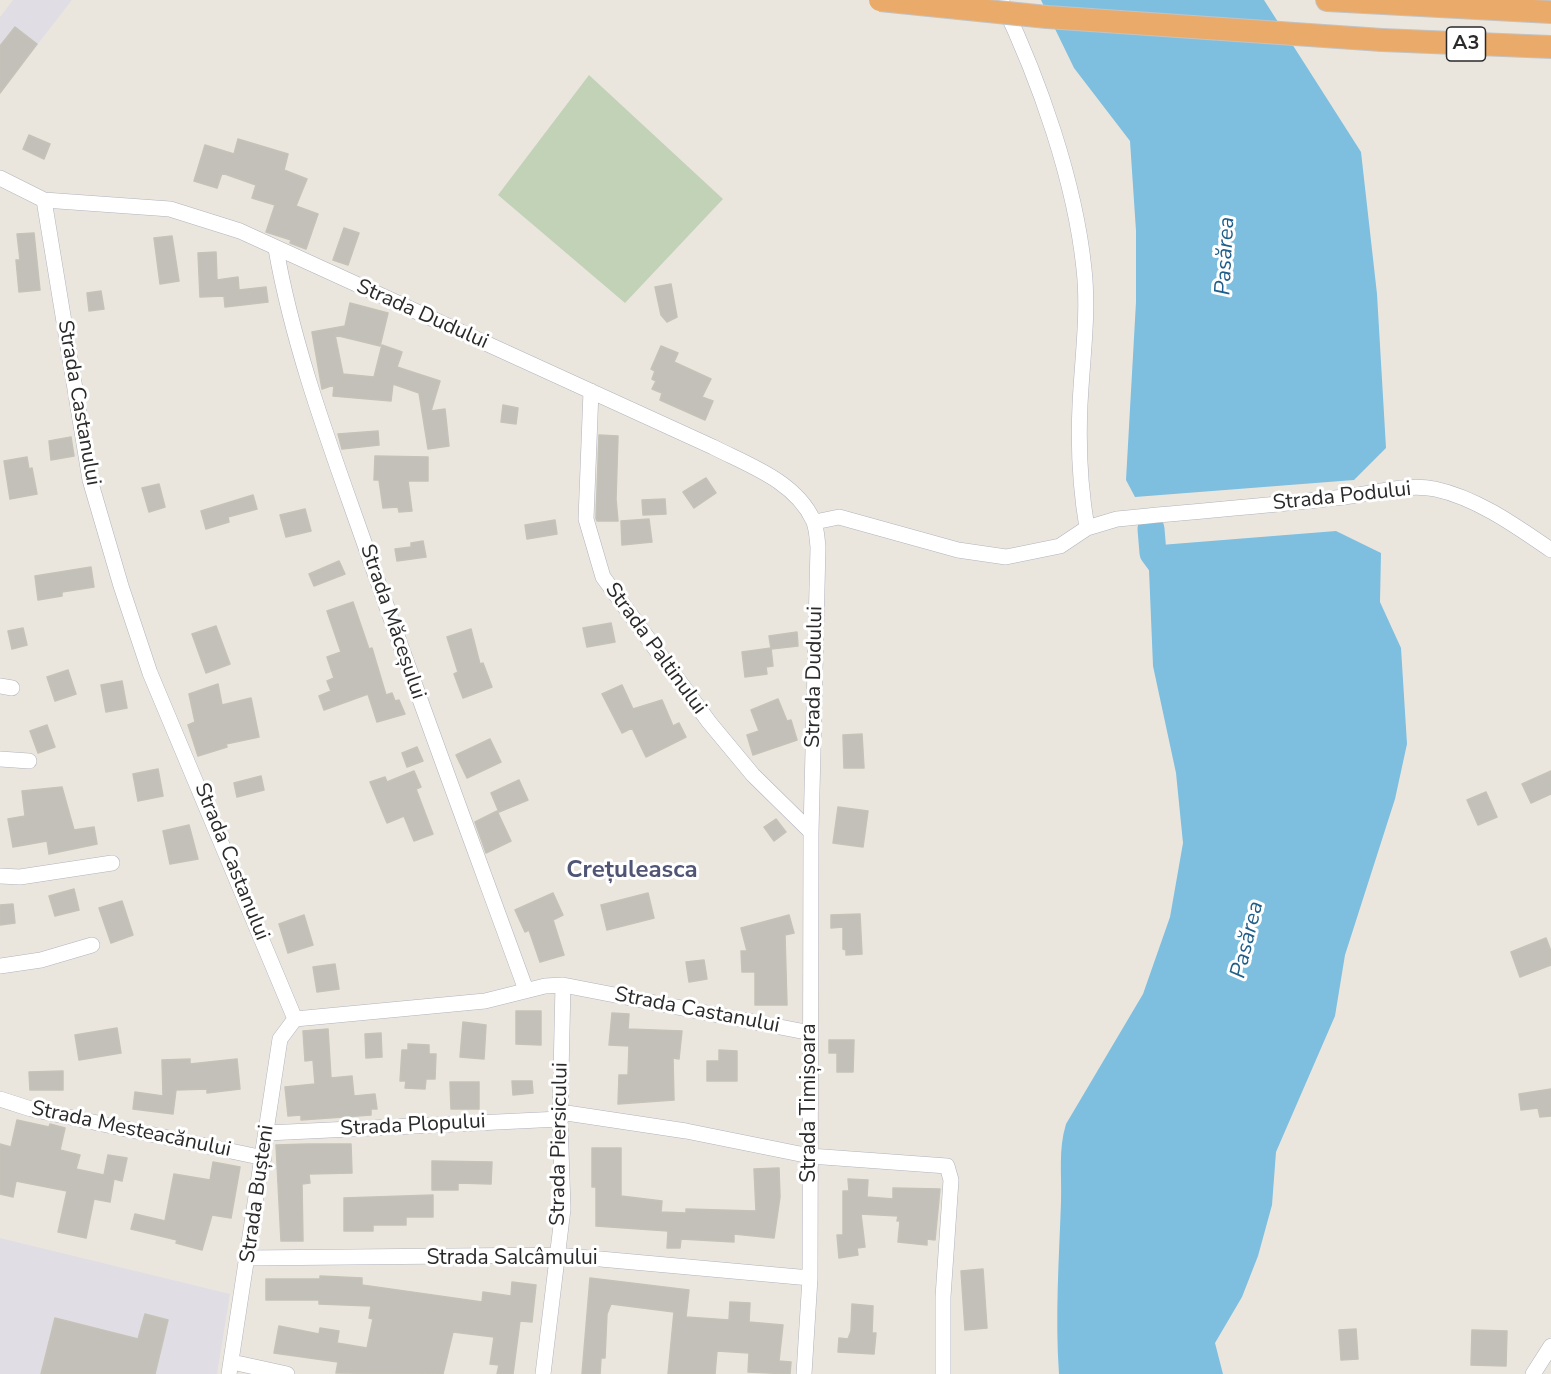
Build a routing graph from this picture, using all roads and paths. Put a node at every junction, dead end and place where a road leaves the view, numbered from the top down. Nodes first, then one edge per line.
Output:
1 (880, 0) edge
2 (1001, 0) edge
3 (1327, 0) edge
4 (1551, 12) edge
5 (1551, 47) edge
6 (0, 178) edge
7 (44, 200) junction
8 (276, 249) junction
9 (591, 391) junction
10 (815, 522) junction
11 (1087, 528) junction
12 (1551, 550) edge
13 (0, 759) edge
14 (29, 761) dead end
15 (811, 832) junction
16 (112, 863) dead end
17 (0, 876) edge
18 (92, 945) dead end
19 (0, 966) edge
20 (563, 985) junction
21 (526, 990) junction
22 (295, 1019) junction
23 (811, 1033) junction
24 (0, 1099) edge
25 (560, 1115) junction
26 (267, 1133) junction
27 (810, 1156) junction
28 (264, 1158) junction
29 (555, 1255) junction
30 (248, 1258) junction
31 (810, 1278) junction
32 (1551, 1346) edge
33 (230, 1368) edge
34 (286, 1374) edge
35 (543, 1374) edge
36 (804, 1374) edge
37 (943, 1374) edge
38 (1533, 1374) edge

1 - 5 highway, A3, bridge
2 - 11 street
3 - 4 highway, A3
6 - 7 street, Strada Dudului
7 - 8 street, Strada Dudului
7 - 22 street, Strada Castanului
8 - 9 street, Strada Dudului
8 - 21 street, Strada Măceșului
9 - 10 street, Strada Dudului
9 - 15 street, Strada Paltinului
10 - 11 street
10 - 15 street, Strada Dudului
11 - 12 street, Strada Podului
13 - 14 street
15 - 23 street, Strada Timișoara
16 - 17 street
18 - 19 street
20 - 21 street, Strada Castanului
20 - 23 street, Strada Castanului
20 - 25 street, Strada Piersicului
21 - 22 street, Strada Castanului
22 - 26 street, Strada Bușteni
23 - 27 street, Strada Timișoara
24 - 28 street, Strada Mesteacănului
25 - 26 street, Strada Plopului
25 - 27 street, Strada Plopului
25 - 29 street, Strada Piersicului
26 - 28 street, Strada Bușteni
27 - 31 street, Strada Timișoara
27 - 37 street, Strada Plopului
28 - 30 street, Strada Bușteni
29 - 30 street, Strada Salcâmului
29 - 31 street, Strada Salcâmului
29 - 35 street, Strada Piersicului
30 - 33 street, Strada Bușteni
31 - 36 street, Strada Timișoara
32 - 38 street
33 - 34 street

